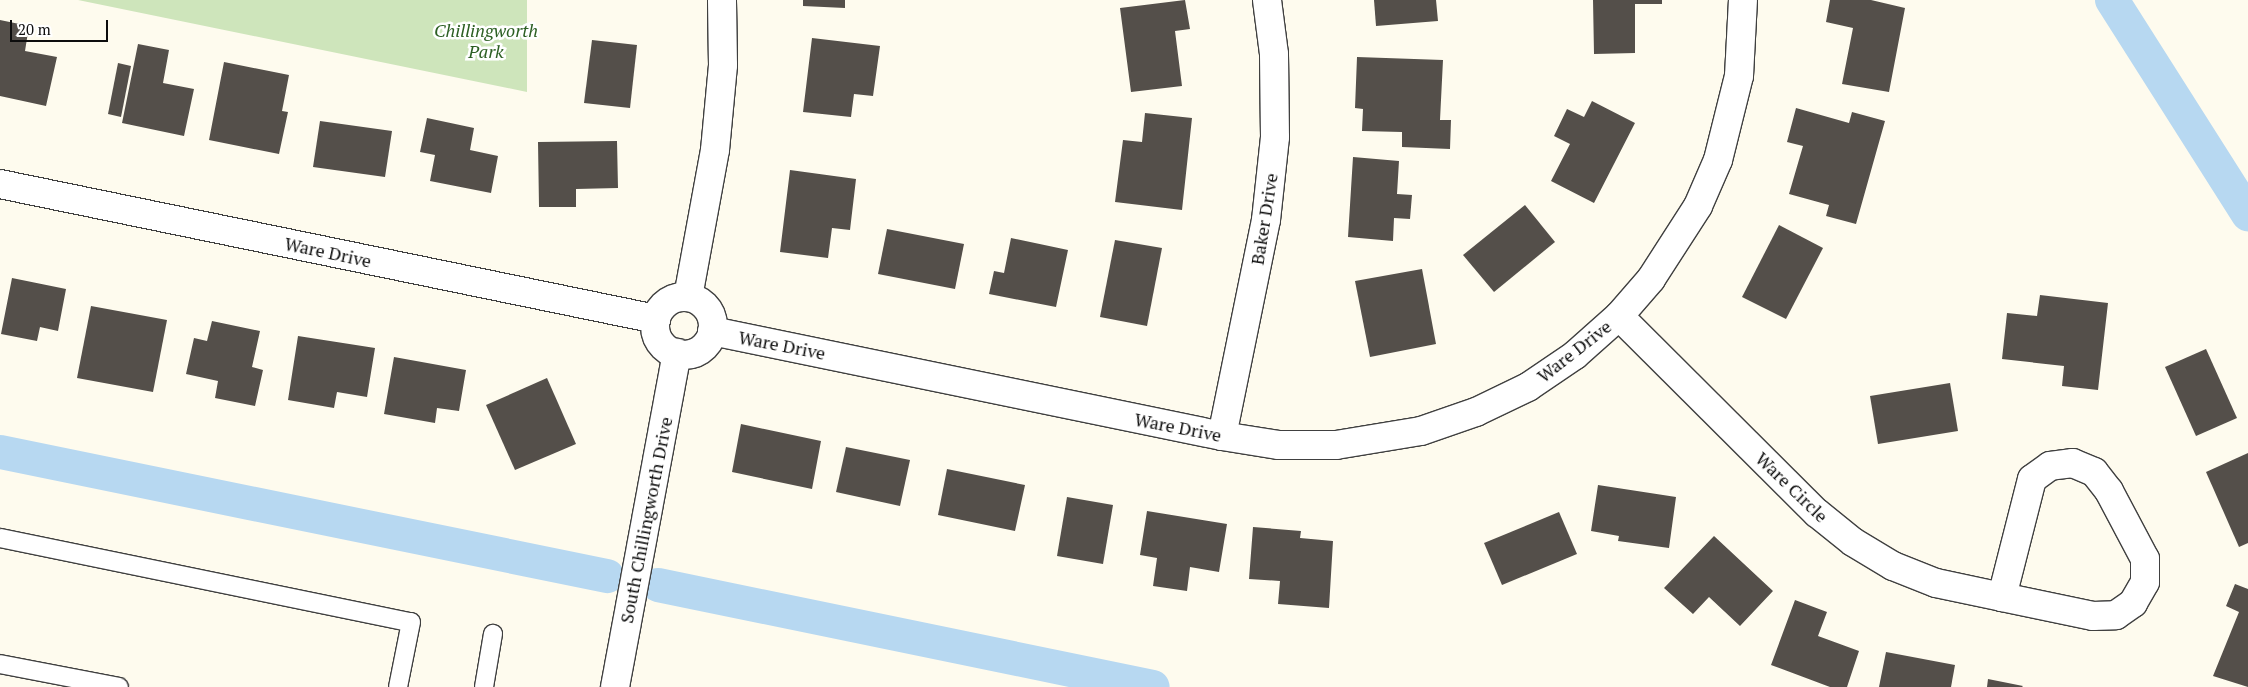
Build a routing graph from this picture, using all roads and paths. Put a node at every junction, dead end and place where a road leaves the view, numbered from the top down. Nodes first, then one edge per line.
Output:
1 (722, 0) edge
2 (1267, 0) edge
3 (1743, 0) edge
4 (0, 184) edge
5 (688, 297) junction
6 (1619, 316) junction
7 (656, 319) junction
8 (712, 331) junction
9 (677, 353) junction
10 (1222, 436) junction
11 (0, 538) edge
12 (2002, 597) junction
13 (493, 634) dead end
14 (0, 664) edge
15 (119, 687) edge
16 (398, 687) edge
17 (484, 687) edge
18 (615, 687) edge

1 - 5 street
2 - 10 street, Baker Drive
3 - 6 street, Ware Drive
4 - 7 street, Ware Drive
5 - 7 street
5 - 8 street
6 - 10 street, Ware Drive
6 - 12 street, Ware Circle
7 - 9 street
8 - 9 street
8 - 10 street, Ware Drive
9 - 18 street, South Chillingworth Drive
11 - 16 lane
12 - 12 street, Ware Circle
13 - 17 lane
14 - 15 lane

